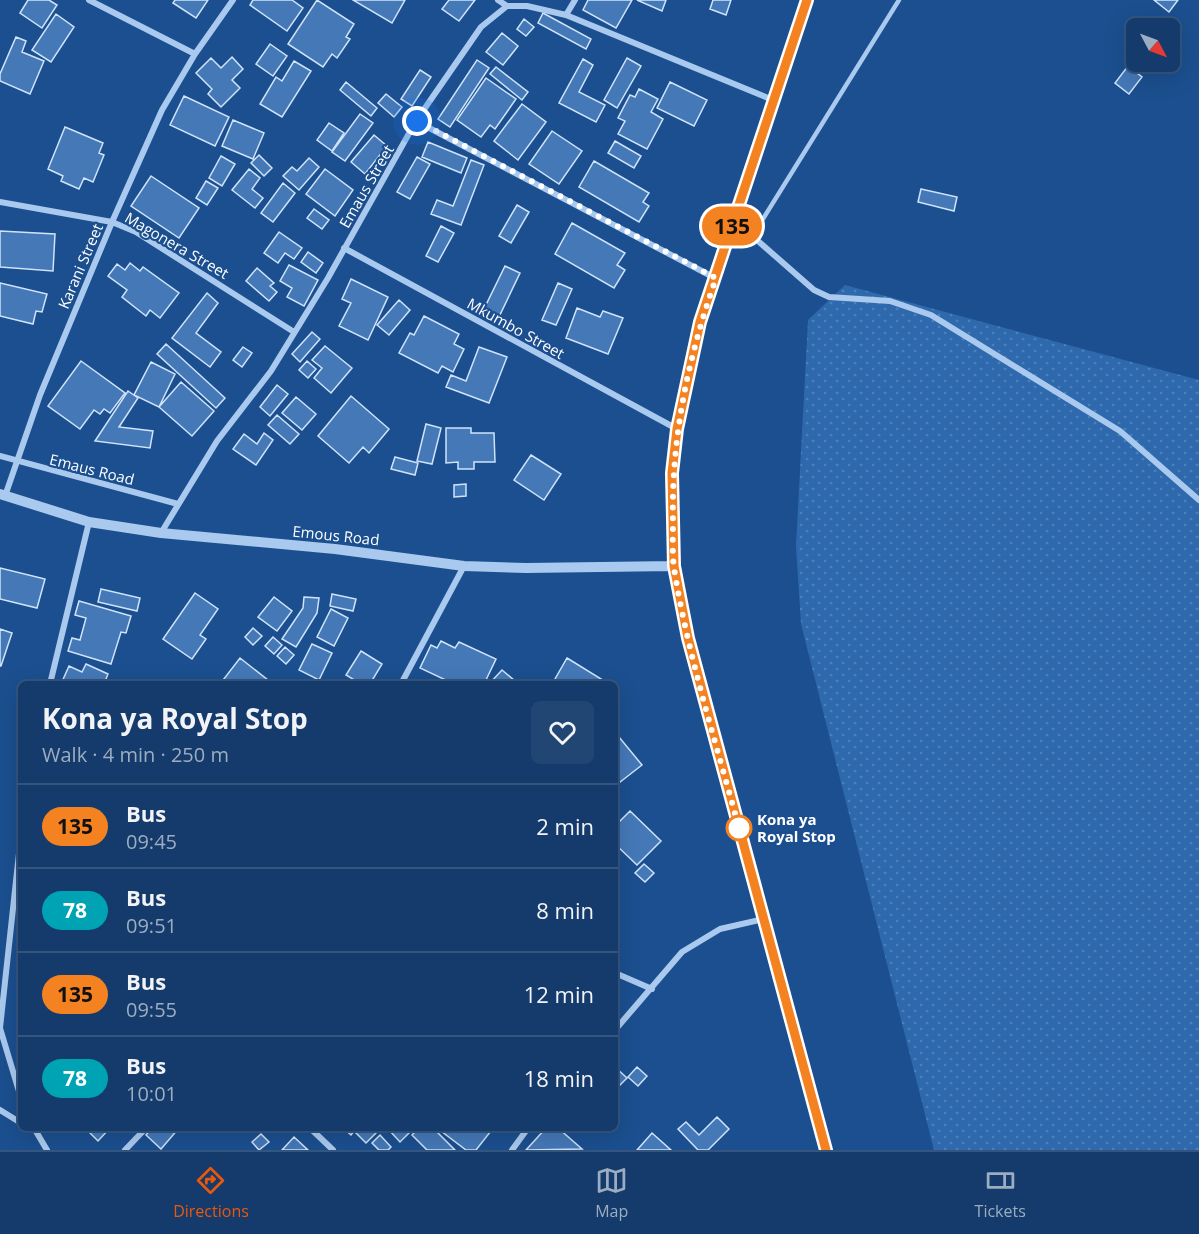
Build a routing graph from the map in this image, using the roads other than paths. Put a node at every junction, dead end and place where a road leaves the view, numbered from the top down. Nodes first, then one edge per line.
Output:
1 (89, 0) edge
2 (233, 0) edge
3 (498, 0) edge
4 (575, 0) edge
5 (807, 0) edge
6 (899, 0) edge
7 (507, 6) junction
8 (566, 15) junction
9 (195, 54) junction
10 (773, 100) junction
11 (417, 121) junction
12 (0, 202) edge
13 (734, 220) junction
14 (112, 222) junction
15 (753, 235) junction
16 (344, 248) junction
17 (716, 278) junction
18 (294, 332) junction
19 (677, 429) junction
20 (0, 456) edge
21 (16, 462) junction
22 (2, 495) edge
23 (1199, 500) edge
24 (178, 504) junction
25 (89, 522) junction
26 (161, 533) junction
27 (464, 566) junction
28 (674, 566) junction
29 (51, 681) edge
30 (403, 681) edge
31 (18, 875) edge
32 (764, 919) junction
33 (618, 974) edge
34 (652, 989) junction
35 (618, 1027) edge
36 (18, 1088) edge
37 (0, 1110) edge
38 (18, 1121) edge
39 (34, 1131) edge
40 (143, 1131) edge
41 (313, 1131) edge
42 (526, 1131) edge
43 (47, 1150) edge
44 (125, 1150) edge
45 (333, 1150) edge
46 (512, 1150) edge
47 (826, 1150) edge

1 - 9 street
2 - 9 street, Karani Street
3 - 7 street
4 - 8 street
5 - 10 street
6 - 15 lane
7 - 8 street
7 - 11 street, Emaus Street
8 - 10 street
9 - 14 street, Karani Street
10 - 13 street
11 - 16 street, Emaus Street
11 - 17 street
12 - 14 street, Magonera Street
13 - 15 street
13 - 17 street
14 - 18 street, Magonera Street
14 - 21 street, Karani Street
15 - 23 street
16 - 18 street, Emaus Street
16 - 19 street, Mkumbo Street
17 - 19 street
18 - 24 street, Emaus Street
19 - 28 street
20 - 21 street, Emaus Road
21 - 22 street, Karani Street
21 - 24 street, Emaus Road
22 - 25 street, Emous Road
24 - 26 street, Emaus Street
25 - 26 street, Emous Road
25 - 29 street
26 - 27 street, Emous Road
27 - 28 street, Emous Road
27 - 30 street
28 - 32 street
31 - 36 street
32 - 34 street
32 - 47 street
33 - 34 street
34 - 35 street
37 - 38 street
39 - 43 street
40 - 44 street
41 - 45 street
42 - 46 street

